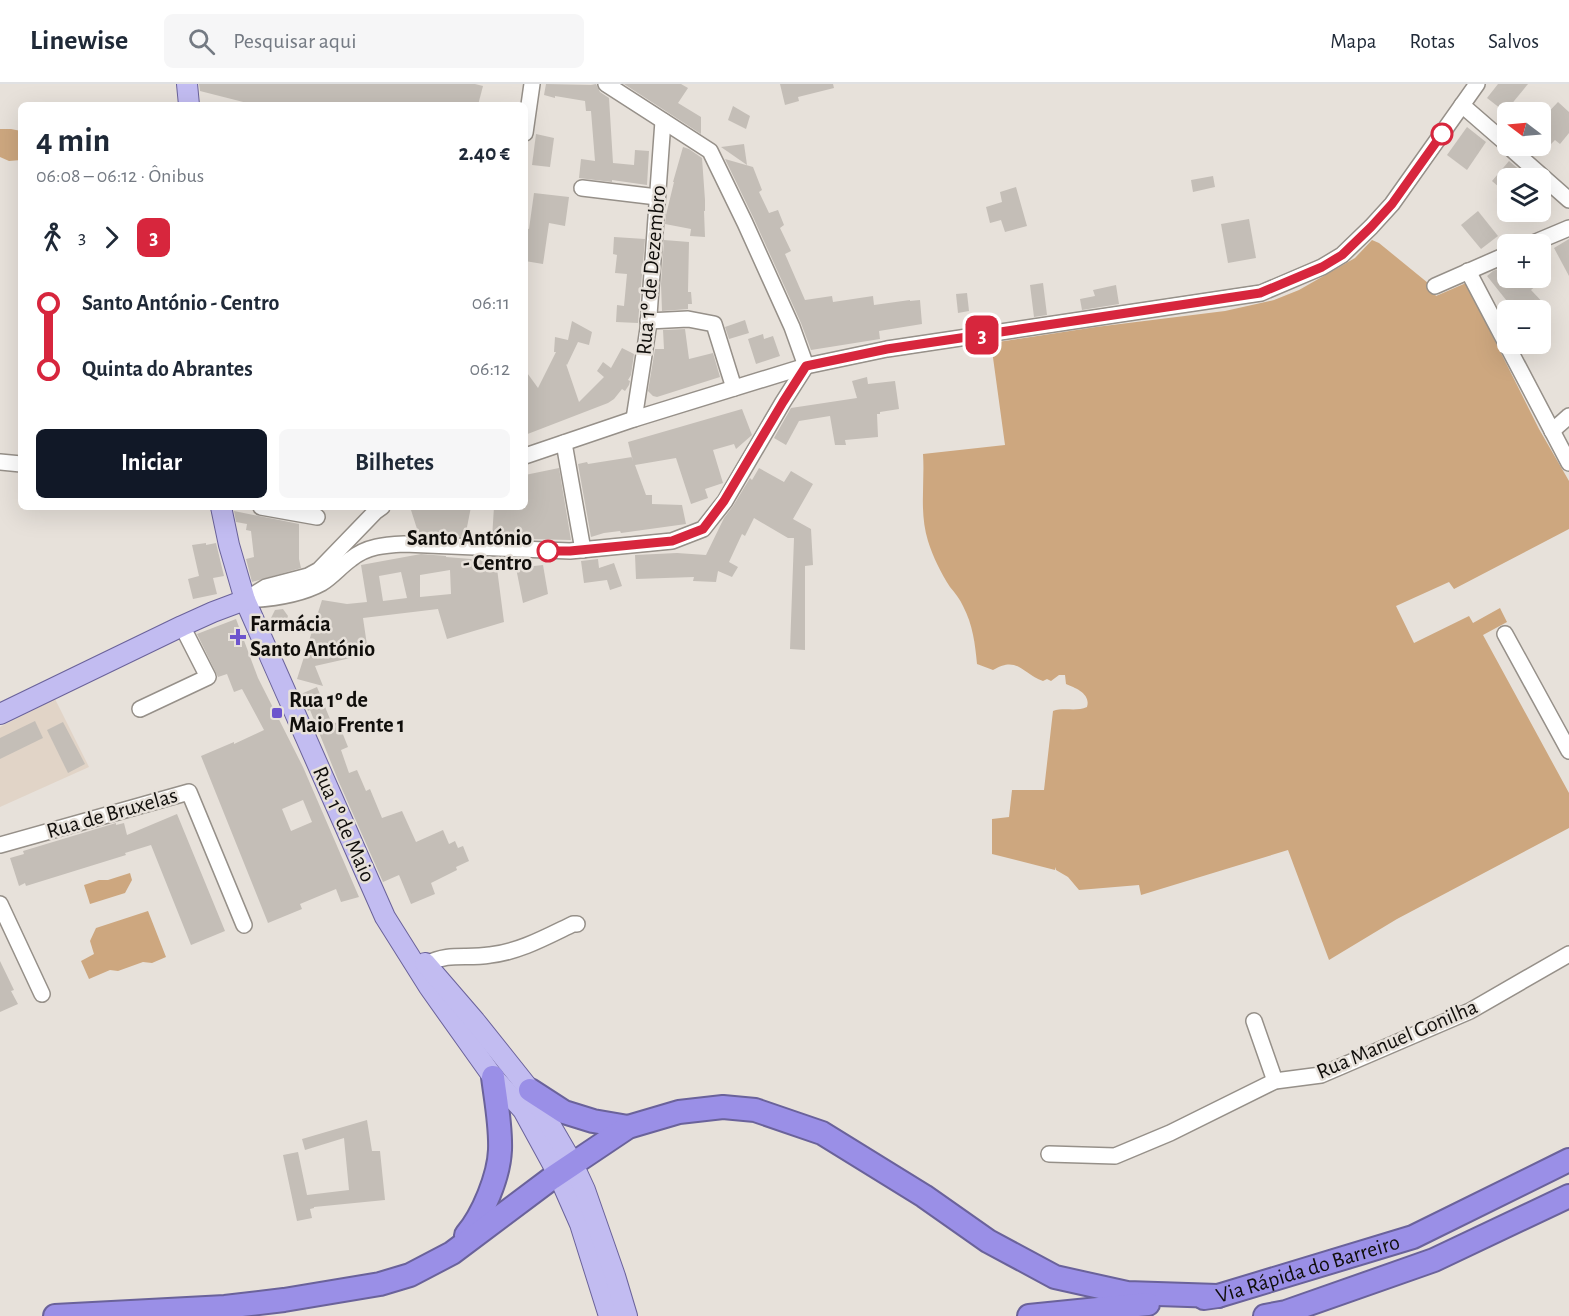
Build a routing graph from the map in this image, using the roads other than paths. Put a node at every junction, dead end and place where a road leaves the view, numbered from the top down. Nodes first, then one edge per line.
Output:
1 (187, 84) edge
2 (532, 84) edge
3 (606, 84) edge
4 (1477, 84) edge
5 (189, 102) edge
6 (1462, 105) junction
7 (528, 113) edge
8 (663, 121) junction
9 (1497, 135) edge
10 (1520, 156) edge
11 (582, 188) dead end
12 (657, 197) junction
13 (1569, 200) edge
14 (1569, 228) edge
15 (1551, 236) edge
16 (1497, 259) edge
17 (1468, 271) junction
18 (1435, 286) dead end
19 (648, 321) junction
20 (806, 366) junction
21 (734, 388) junction
22 (1569, 416) edge
23 (634, 419) junction
24 (1551, 431) junction
25 (564, 443) junction
26 (528, 455) edge
27 (0, 462) edge
28 (1569, 463) edge
29 (18, 464) edge
30 (222, 510) edge
31 (278, 510) edge
32 (378, 510) edge
33 (317, 517) dead end
34 (368, 519) junction
35 (380, 545) junction
36 (583, 550) junction
37 (245, 600) junction
38 (182, 626) junction
39 (1505, 634) dead end
40 (140, 709) dead end
41 (0, 714) edge
42 (1569, 751) edge
43 (0, 845) edge
44 (0, 904) edge
45 (385, 917) junction
46 (577, 924) dead end
47 (244, 925) dead end
48 (1569, 954) edge
49 (426, 964) junction
50 (42, 994) dead end
51 (1254, 1021) dead end
52 (460, 1030) junction
53 (493, 1077) junction
54 (1275, 1081) junction
55 (530, 1090) junction
56 (545, 1117) junction
57 (628, 1128) junction
58 (1049, 1154) dead end
59 (1569, 1160) edge
60 (565, 1169) junction
61 (1569, 1196) edge
62 (452, 1253) junction
63 (606, 1275) junction
64 (1218, 1296) junction
65 (1275, 1315) edge
66 (55, 1316) edge
67 (609, 1316) edge
68 (627, 1316) edge
69 (1029, 1316) edge

1 - 5 main road
2 - 7 street
3 - 8 street
4 - 6 street
6 - 9 street
6 - 20 street
8 - 12 street, Rua 1º de Dezembro
8 - 20 street
10 - 13 street
11 - 12 street
12 - 19 street, Rua 1º de Dezembro
14 - 15 street
16 - 17 street
17 - 18 street
17 - 24 street
19 - 21 street
19 - 23 street, Rua 1º de Dezembro
20 - 21 street
20 - 36 street
21 - 23 street
22 - 24 street
23 - 25 street
24 - 28 street
25 - 26 street
25 - 36 street
27 - 29 street
30 - 37 main road, Rua 1º de Maio
31 - 33 street
32 - 34 street
34 - 35 street
34 - 37 street
35 - 36 street
35 - 37 street
37 - 38 main road
37 - 45 main road, Rua 1º de Maio
38 - 40 street
38 - 41 main road
39 - 42 street
43 - 47 street, Rua de Bruxelas
44 - 50 street
45 - 49 main road
45 - 52 main road
46 - 49 street
48 - 54 street, Rua Manuel Gonilha
49 - 55 main road
51 - 54 street
52 - 53 main road
52 - 56 street
53 - 60 main road
53 - 62 highway
54 - 58 street, Rua Manuel Gonilha
55 - 56 main road
55 - 57 highway
56 - 60 main road
57 - 60 highway
57 - 64 highway
59 - 64 highway, Via Rápida do Barreiro
60 - 62 highway
60 - 63 main road
61 - 65 highway, Via Rápida do Barreiro
62 - 66 highway
63 - 67 main road
63 - 68 main road
64 - 69 highway, Via Rápida do Barreiro

